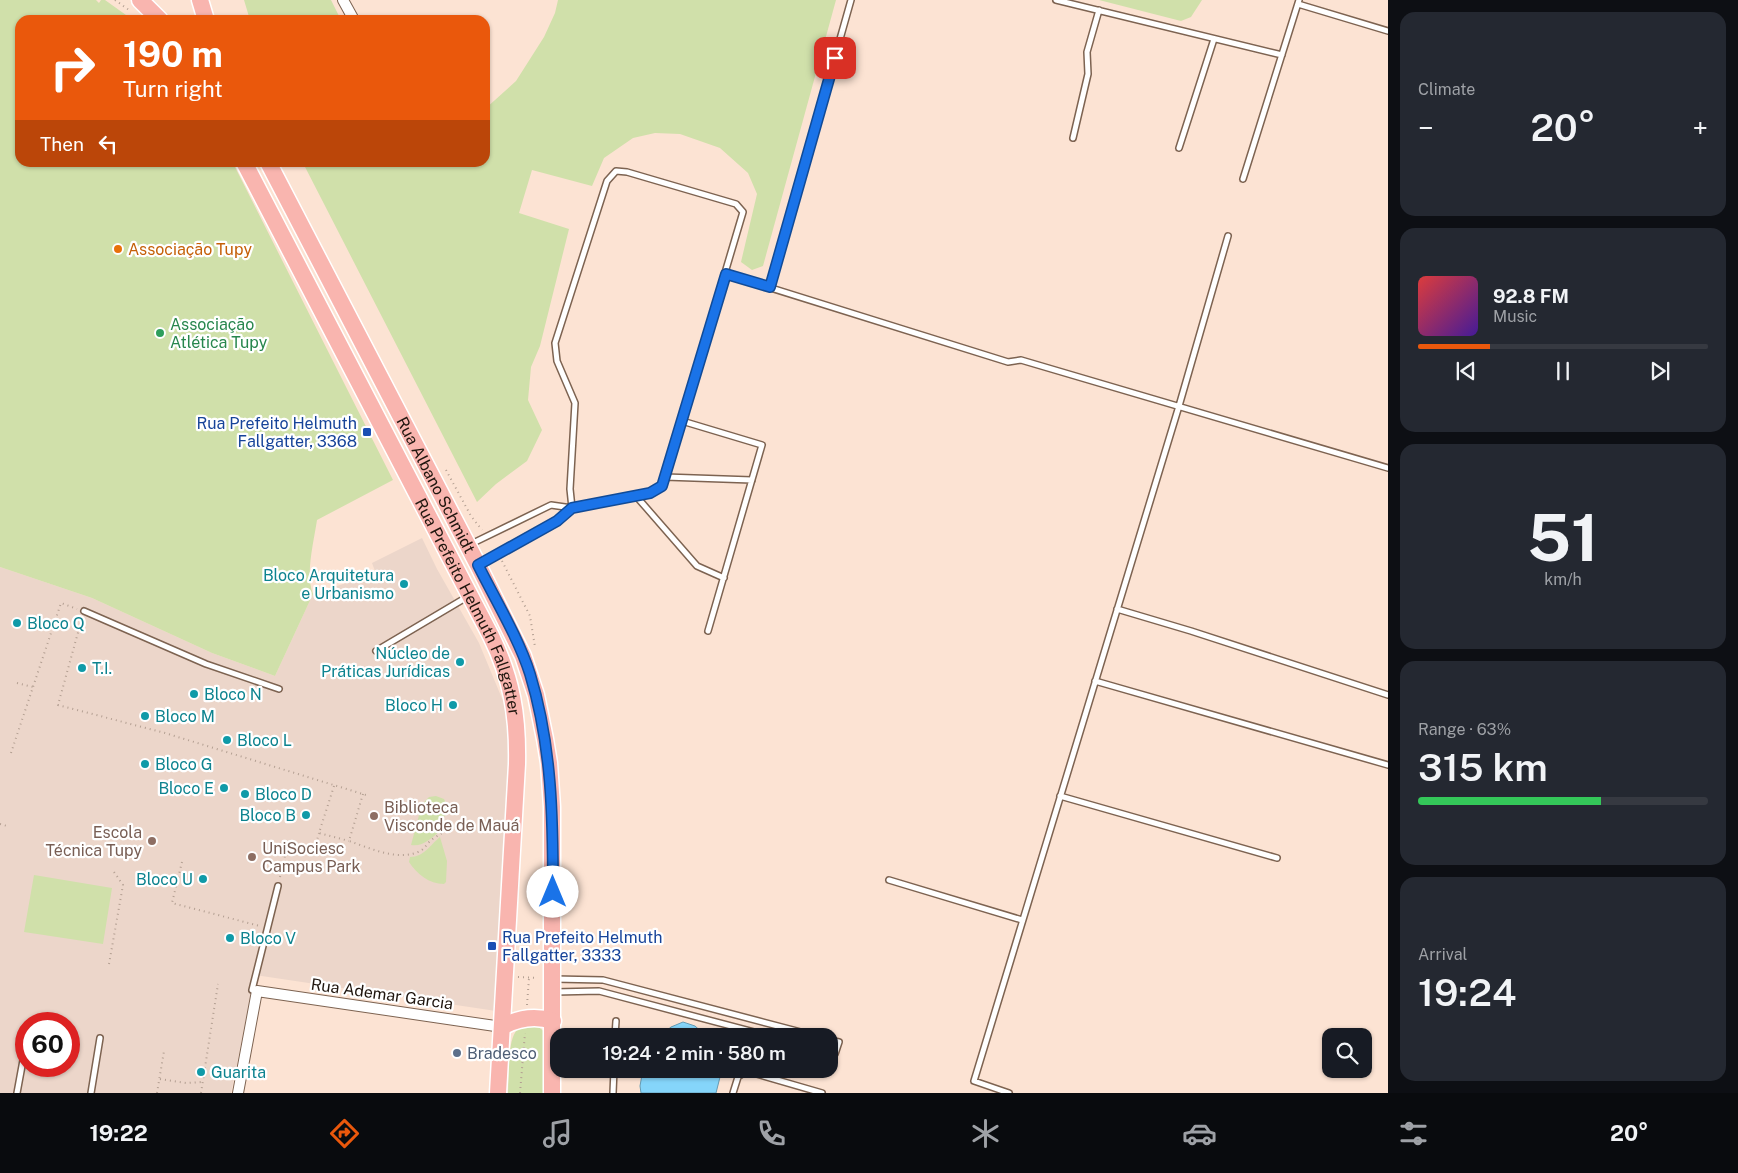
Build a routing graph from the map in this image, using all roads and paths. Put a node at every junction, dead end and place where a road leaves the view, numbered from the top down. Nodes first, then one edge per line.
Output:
1 (115, 0) edge
2 (200, 0) edge
3 (343, 0) edge
4 (851, 0) edge
5 (1056, 0) edge
6 (1299, 2) edge
7 (136, 6) edge
8 (1099, 10) junction
9 (151, 15) edge
10 (204, 15) edge
11 (351, 15) edge
12 (1388, 31) edge
13 (1214, 38) junction
14 (1282, 56) junction
15 (1073, 138) dead end
16 (1179, 148) dead end
17 (247, 167) edge
18 (271, 167) edge
19 (1243, 180) dead end
20 (1228, 236) dead end
21 (726, 274) junction
22 (770, 287) junction
23 (1179, 406) junction
24 (682, 421) junction
25 (1388, 468) edge
26 (665, 477) junction
27 (752, 480) junction
28 (636, 496) junction
29 (572, 508) junction
30 (468, 546) junction
31 (478, 565) junction
32 (724, 578) junction
33 (469, 595) junction
34 (1117, 609) junction
35 (84, 611) junction
36 (708, 631) dead end
37 (376, 651) dead end
38 (1095, 681) junction
39 (17, 682) dead end
40 (33, 687) junction
41 (279, 689) dead end
42 (1388, 695) edge
43 (11, 753) dead end
44 (1388, 765) edge
45 (334, 786) junction
46 (1060, 796) junction
47 (0, 824) edge
48 (7, 826) dead end
49 (447, 830) dead end
50 (319, 833) junction
51 (349, 841) junction
52 (1277, 858) dead end
53 (182, 862) dead end
54 (112, 869) dead end
55 (889, 880) dead end
56 (278, 886) joint
57 (1022, 920) junction
58 (267, 928) junction
59 (109, 964) dead end
60 (505, 975) junction
61 (530, 978) junction
62 (218, 984) dead end
63 (552, 986) junction
64 (254, 990) junction
65 (526, 1018) junction
66 (553, 1021) junction
67 (616, 1021) dead end
68 (502, 1027) junction
69 (616, 1028) edge
70 (739, 1028) edge
71 (786, 1028) edge
72 (100, 1038) dead end
73 (164, 1051) dead end
74 (20, 1077) edge
75 (613, 1078) edge
76 (160, 1079) junction
77 (202, 1082) junction
78 (17, 1093) edge
79 (91, 1093) edge
80 (157, 1093) edge
81 (201, 1093) edge
82 (238, 1093) edge
83 (498, 1093) edge
84 (520, 1093) edge
85 (552, 1093) edge
86 (612, 1093) edge
87 (733, 1093) edge
88 (822, 1093) edge
89 (1009, 1093) edge

1 - 7 path
2 - 10 main road
3 - 11 street
4 - 22 lane
5 - 8 lane
6 - 12 lane
6 - 14 lane
7 - 9 main road
8 - 13 lane
8 - 15 lane
13 - 14 lane
13 - 16 lane
14 - 19 lane
17 - 33 main road, Rua Prefeito Helmuth Fallgatter
18 - 30 main road, Rua Albano Schmidt
20 - 23 lane
21 - 22 lane
21 - 24 lane
21 - 29 lane
22 - 23 lane
23 - 25 lane
23 - 34 lane
24 - 26 lane
24 - 27 lane
26 - 27 lane
26 - 28 lane
27 - 32 lane
28 - 29 lane
28 - 32 lane
29 - 30 lane
29 - 31 lane
30 - 31 main road, Rua Albano Schmidt
31 - 63 main road, Rua Albano Schmidt
32 - 36 lane
33 - 37 lane
33 - 60 main road, Rua Prefeito Helmuth Fallgatter
34 - 38 lane
34 - 42 lane
35 - 40 path
35 - 41 lane
35 - 45 path
38 - 44 lane
38 - 46 lane
39 - 40 path
40 - 43 path
45 - 50 path
45 - 51 path
46 - 52 lane
46 - 57 lane
47 - 48 path
49 - 51 path
50 - 51 path
50 - 56 path
53 - 58 path
54 - 59 path
55 - 57 lane
56 - 58 lane
57 - 89 lane
58 - 64 lane
60 - 61 path
60 - 68 main road, Rua Prefeito Helmuth Fallgatter
61 - 63 path
61 - 65 path
62 - 77 path
63 - 66 main road, Rua Albano Schmidt
63 - 70 lane
63 - 71 lane
64 - 68 street, Rua Ademar Garcia
64 - 82 street
65 - 66 main road
65 - 68 main road
65 - 84 path
66 - 85 main road, Rua Albano Schmidt
67 - 69 lane
68 - 83 main road, Rua Prefeito Helmuth Fallgatter
72 - 79 lane
73 - 76 path
74 - 78 lane
75 - 86 lane
76 - 77 path
76 - 80 path
77 - 81 path
87 - 88 lane

